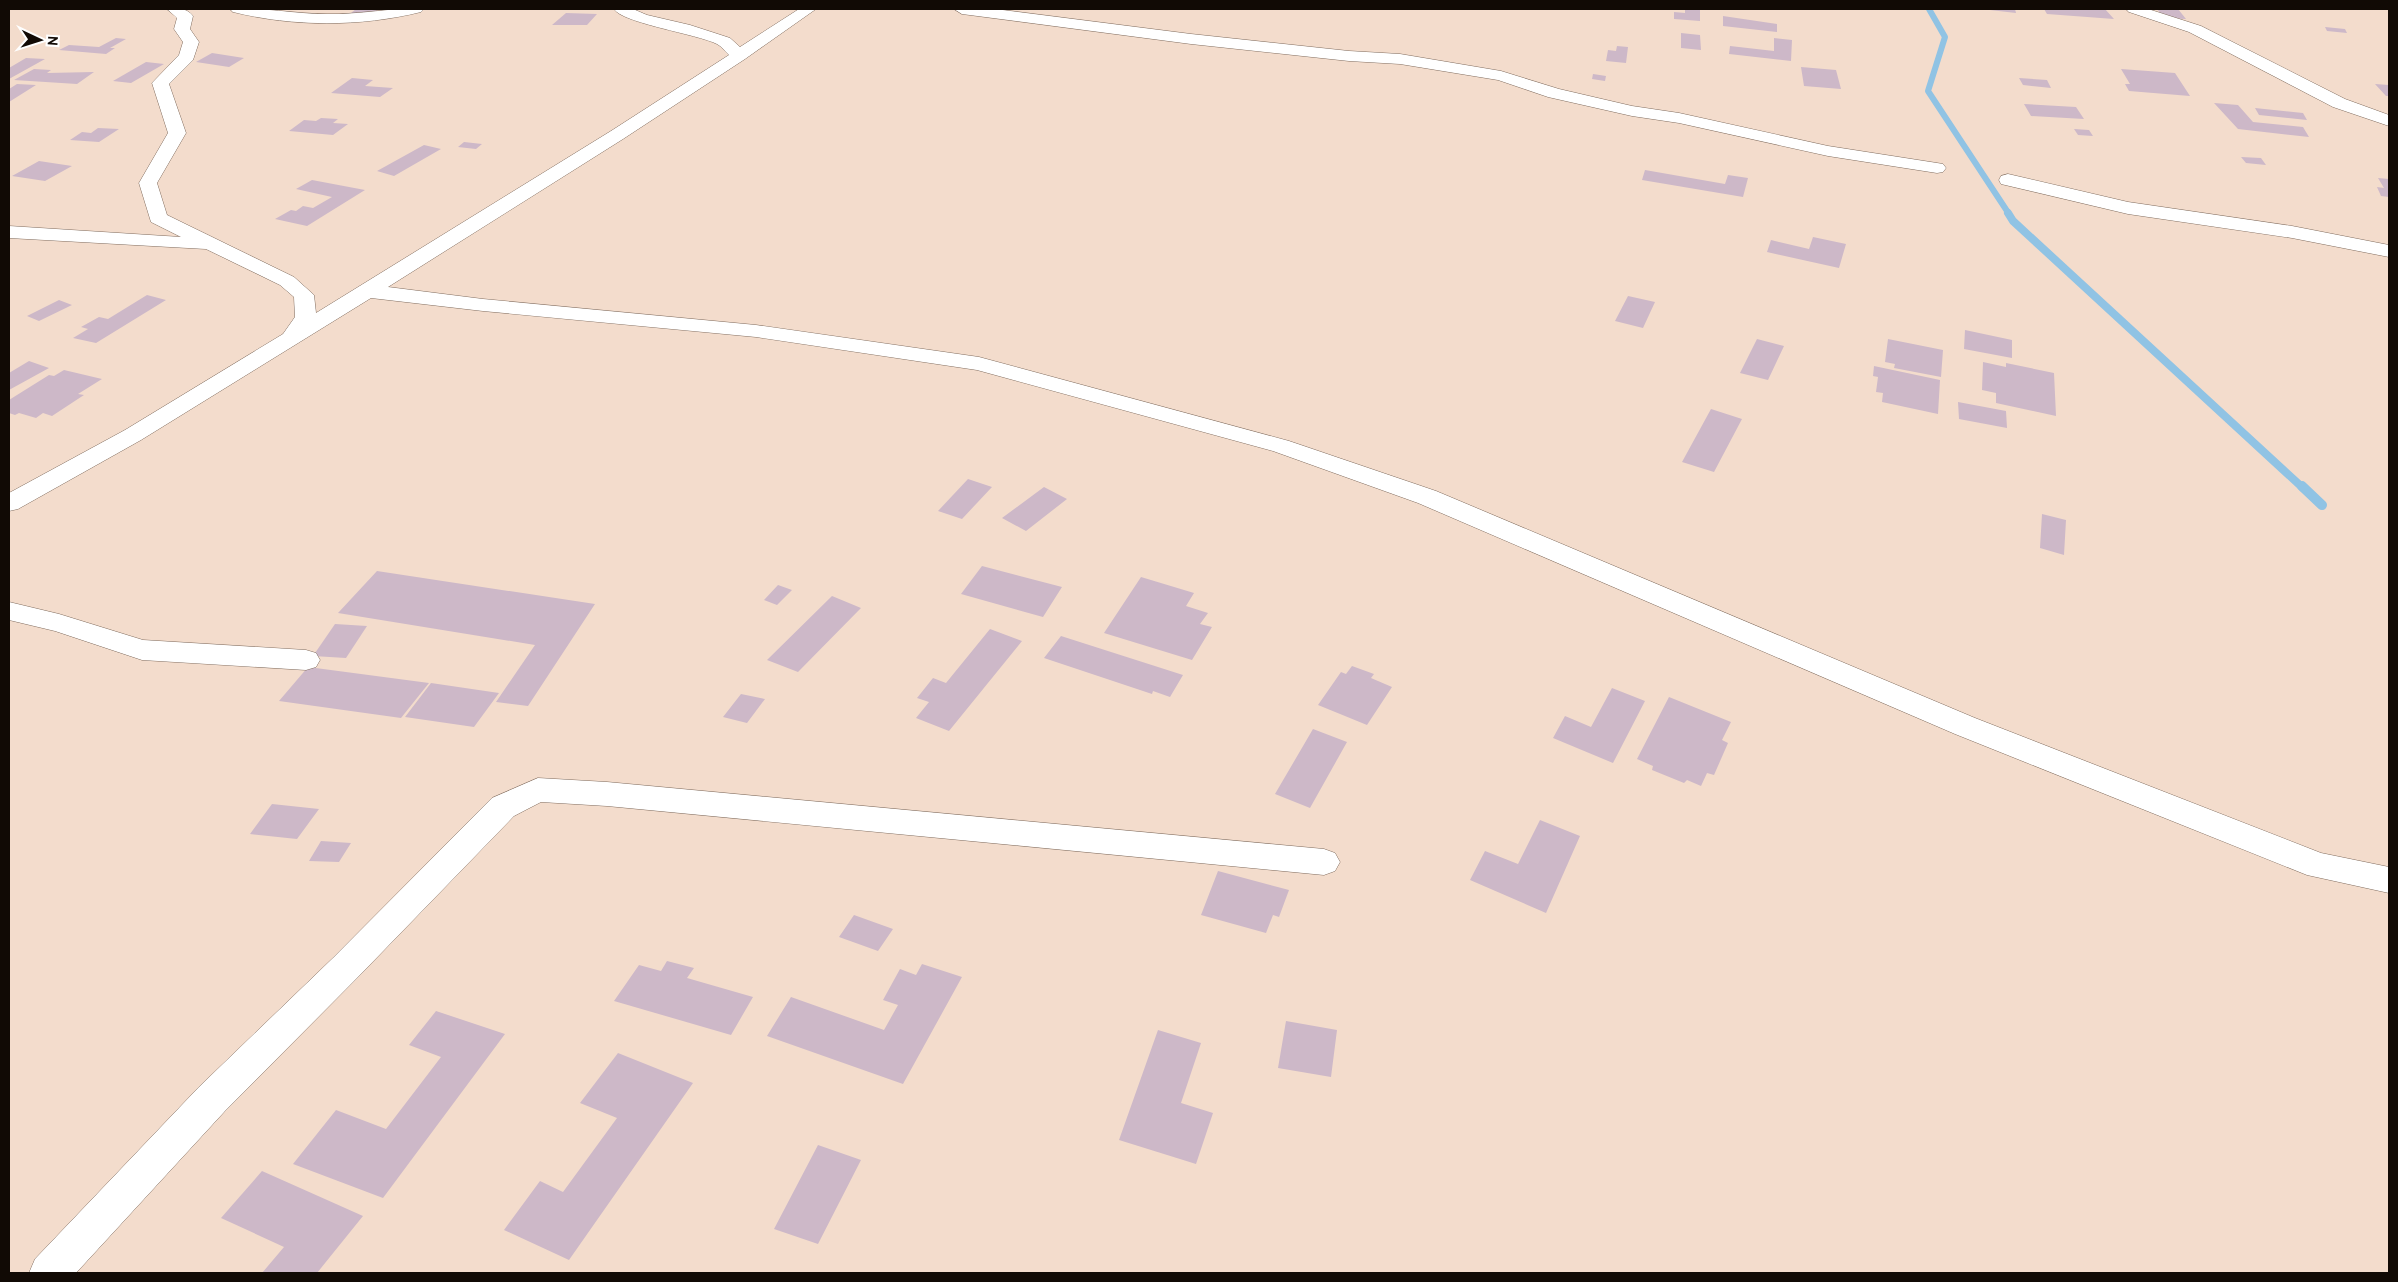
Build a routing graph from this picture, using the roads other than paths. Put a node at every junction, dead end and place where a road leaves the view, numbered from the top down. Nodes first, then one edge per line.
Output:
1 (174, 9) edge
2 (238, 9) edge
3 (416, 9) edge
4 (621, 9) edge
5 (809, 9) edge
6 (962, 9) edge
7 (2134, 9) edge
8 (739, 56) junction
9 (2389, 122) edge
10 (1938, 168) dead end
11 (2008, 180) dead end
12 (9, 232) edge
13 (212, 245) junction
14 (2389, 251) edge
15 (367, 291) junction
16 (292, 336) junction
17 (9, 503) edge
18 (9, 611) edge
19 (306, 660) dead end
20 (1324, 862) dead end
21 (2389, 880) edge
22 (49, 1273) edge

1 - 13 street
2 - 3 street
4 - 8 street
5 - 8 street
6 - 10 street
7 - 9 street
8 - 15 street
11 - 14 street
12 - 13 street
13 - 16 street
15 - 16 street
15 - 21 street
16 - 17 street
18 - 19 street
20 - 22 street

